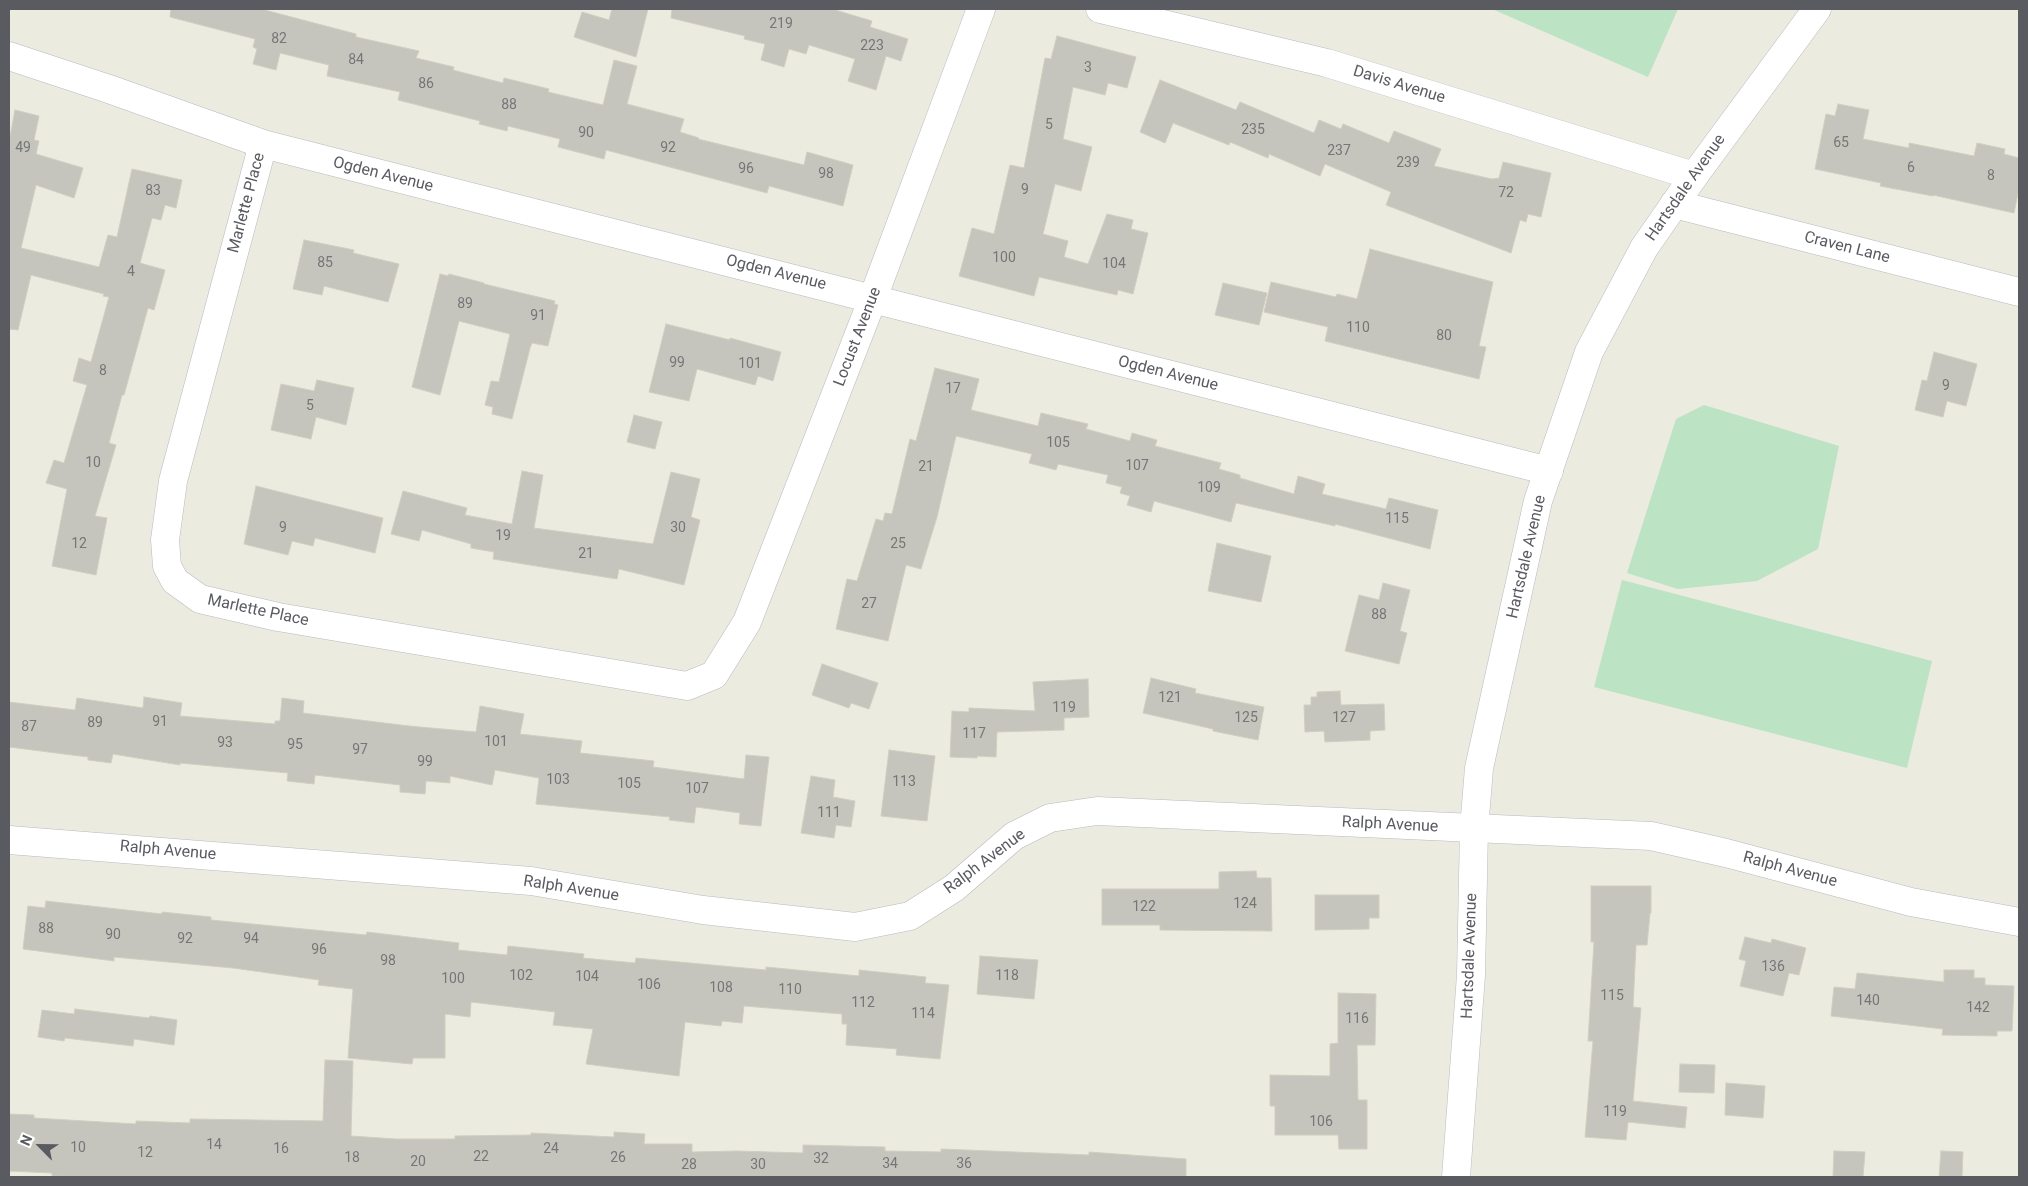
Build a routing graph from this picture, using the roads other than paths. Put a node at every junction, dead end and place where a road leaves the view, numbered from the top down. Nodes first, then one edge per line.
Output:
1 (981, 9) edge
2 (1100, 9) edge
3 (1817, 9) edge
4 (9, 56) edge
5 (263, 144) junction
6 (1694, 176) junction
7 (1674, 204) junction
8 (2019, 292) edge
9 (873, 298) junction
10 (1549, 470) junction
11 (722, 661) joint
12 (1474, 829) junction
13 (9, 840) edge
14 (2019, 922) edge
15 (1456, 1177) edge

1 - 9 street, Locust Avenue
2 - 6 street, Davis Avenue
3 - 6 street, Hartsdale Avenue
4 - 5 street, Ogden Avenue
5 - 9 street, Ogden Avenue
5 - 11 street, Marlette Place
6 - 7 street, Hartsdale Avenue
7 - 8 street, Craven Lane
7 - 10 street, Hartsdale Avenue
9 - 10 street, Ogden Avenue
9 - 11 street, Locust Avenue
10 - 12 street, Hartsdale Avenue
12 - 13 street, Ralph Avenue
12 - 14 street, Ralph Avenue
12 - 15 street, Hartsdale Avenue

